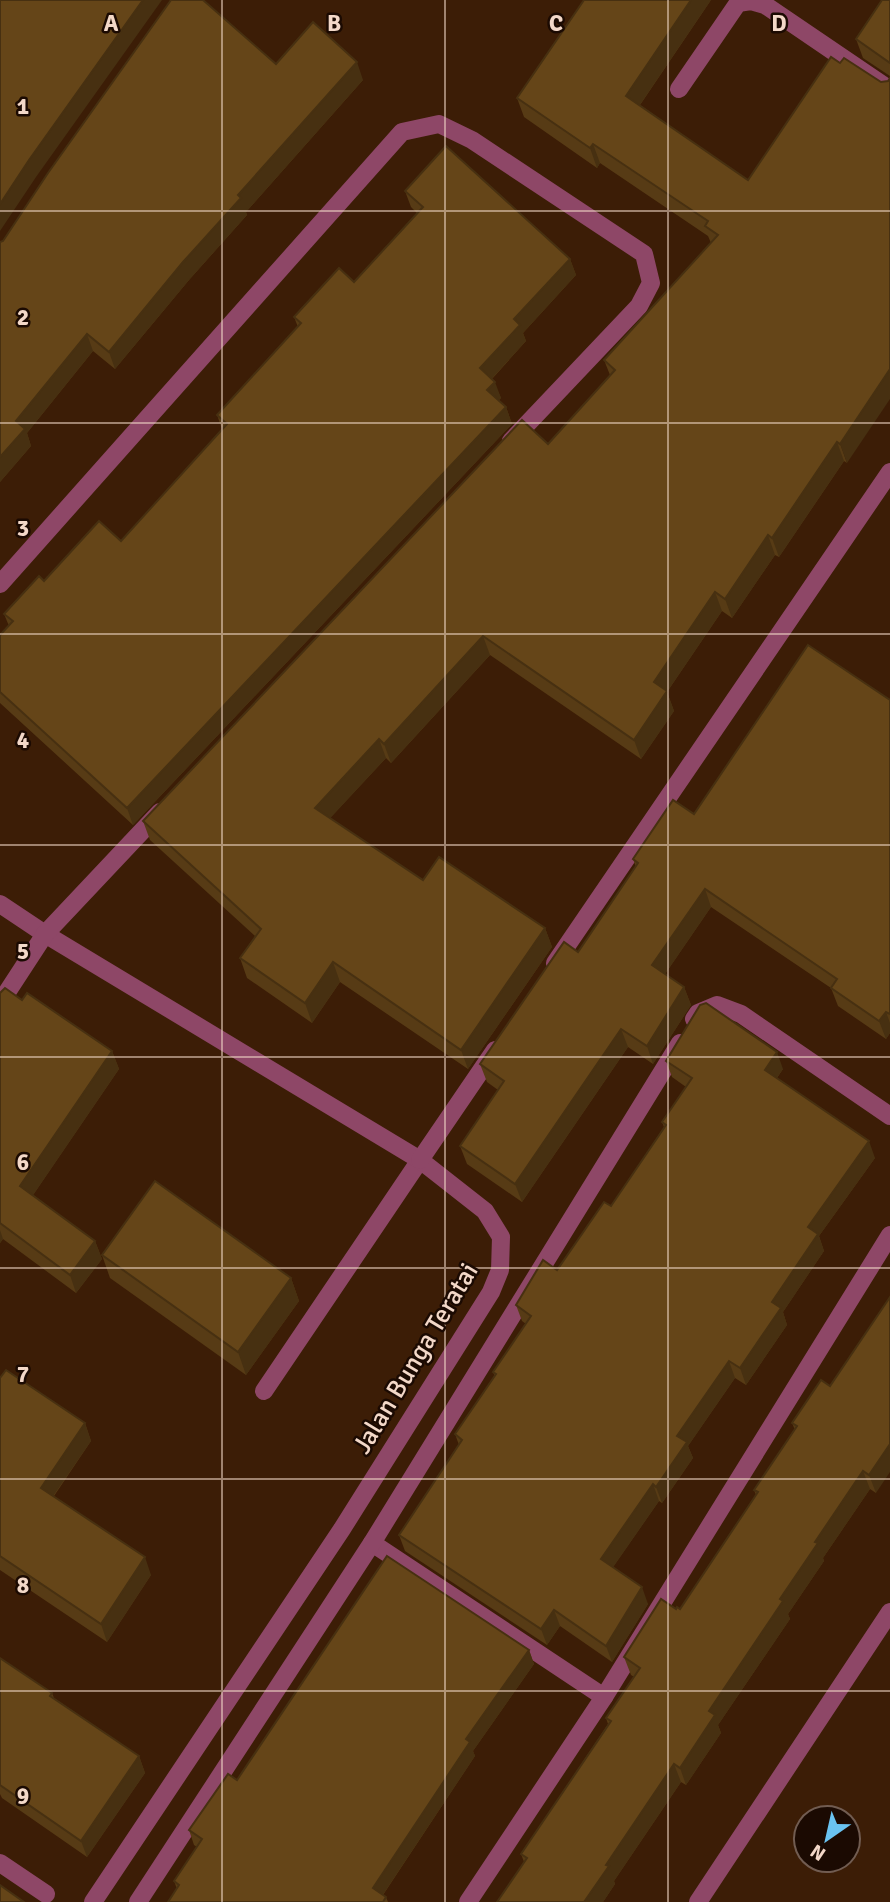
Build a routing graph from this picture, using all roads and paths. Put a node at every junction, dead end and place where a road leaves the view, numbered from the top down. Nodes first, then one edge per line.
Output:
1 (680, 89) dead end
2 (890, 90) edge
3 (497, 456) edge
4 (890, 472) edge
5 (0, 584) edge
6 (174, 797) edge
7 (0, 904) edge
8 (45, 934) junction
9 (546, 976) edge
10 (0, 1003) edge
11 (506, 1034) edge
12 (890, 1116) edge
13 (420, 1160) junction
14 (890, 1235) edge
15 (264, 1391) dead end
16 (372, 1543) junction
17 (890, 1612) edge
18 (604, 1697) junction
19 (0, 1863) edge
20 (46, 1894) dead end
21 (93, 1902) edge
22 (138, 1902) edge
23 (468, 1902) edge
24 (698, 1902) edge

1 - 2 street
3 - 5 street
4 - 9 street
6 - 8 street
7 - 8 street, Jalan Bunga Teratai
8 - 10 street
8 - 13 street, Jalan Bunga Teratai
11 - 13 street
12 - 16 street
13 - 15 street
13 - 21 street, Jalan Bunga Teratai
14 - 18 street
16 - 18 street
16 - 22 street
17 - 24 street
18 - 23 street
19 - 20 street

